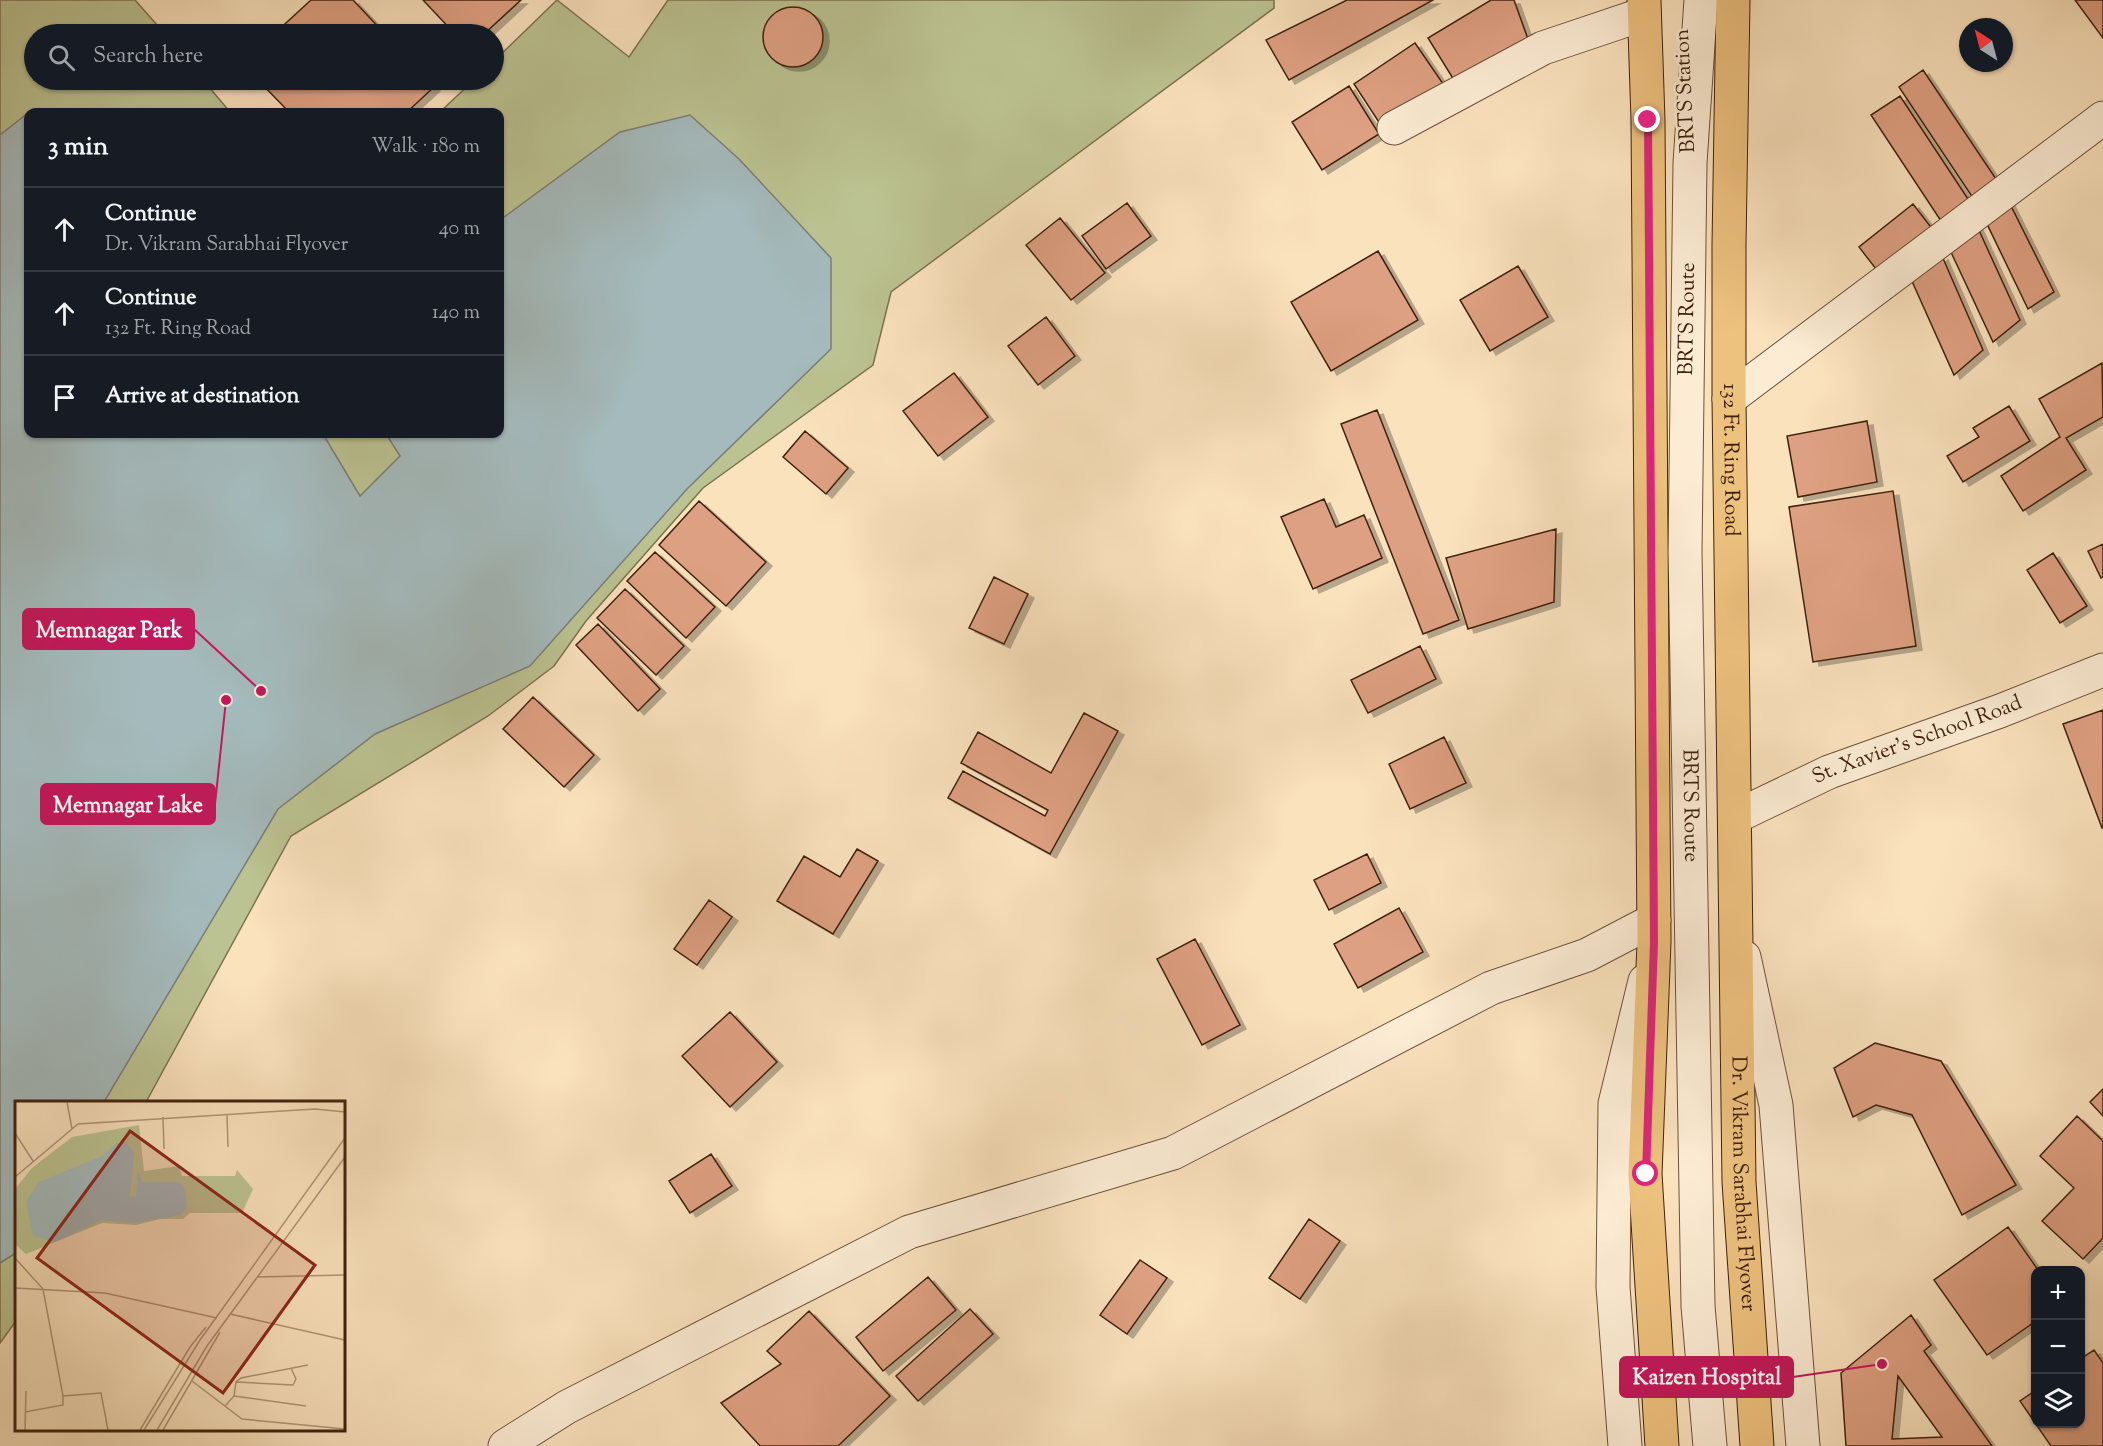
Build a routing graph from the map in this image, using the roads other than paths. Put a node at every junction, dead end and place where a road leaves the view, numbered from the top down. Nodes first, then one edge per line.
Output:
1 (1681, 0) edge
2 (1701, 0) edge
3 (1734, 0) edge
4 (1644, 7) edge
5 (2103, 118) edge
6 (1394, 128) dead end
7 (1690, 163) junction
8 (1729, 399) junction
9 (2103, 670) edge
10 (1735, 817) junction
11 (1736, 920) junction
12 (1654, 931) junction
13 (505, 1446) edge
14 (1624, 1446) edge
15 (1662, 1446) edge
16 (1710, 1446) edge
17 (1758, 1446) edge
18 (1803, 1446) edge

1 - 7 street, BRTS Station
2 - 7 street, BRTS Station
3 - 8 main road, 132 Ft. Ring Road
4 - 6 street
4 - 12 main road
5 - 8 street
7 - 16 street, BRTS Route
8 - 10 main road, 132 Ft. Ring Road
9 - 10 street, St. Xavier's School Road
10 - 11 main road, 132 Ft. Ring Road
11 - 17 main road, Dr. Vikram Sarabhai Flyover
11 - 18 street
12 - 13 street
12 - 14 street
12 - 15 main road

